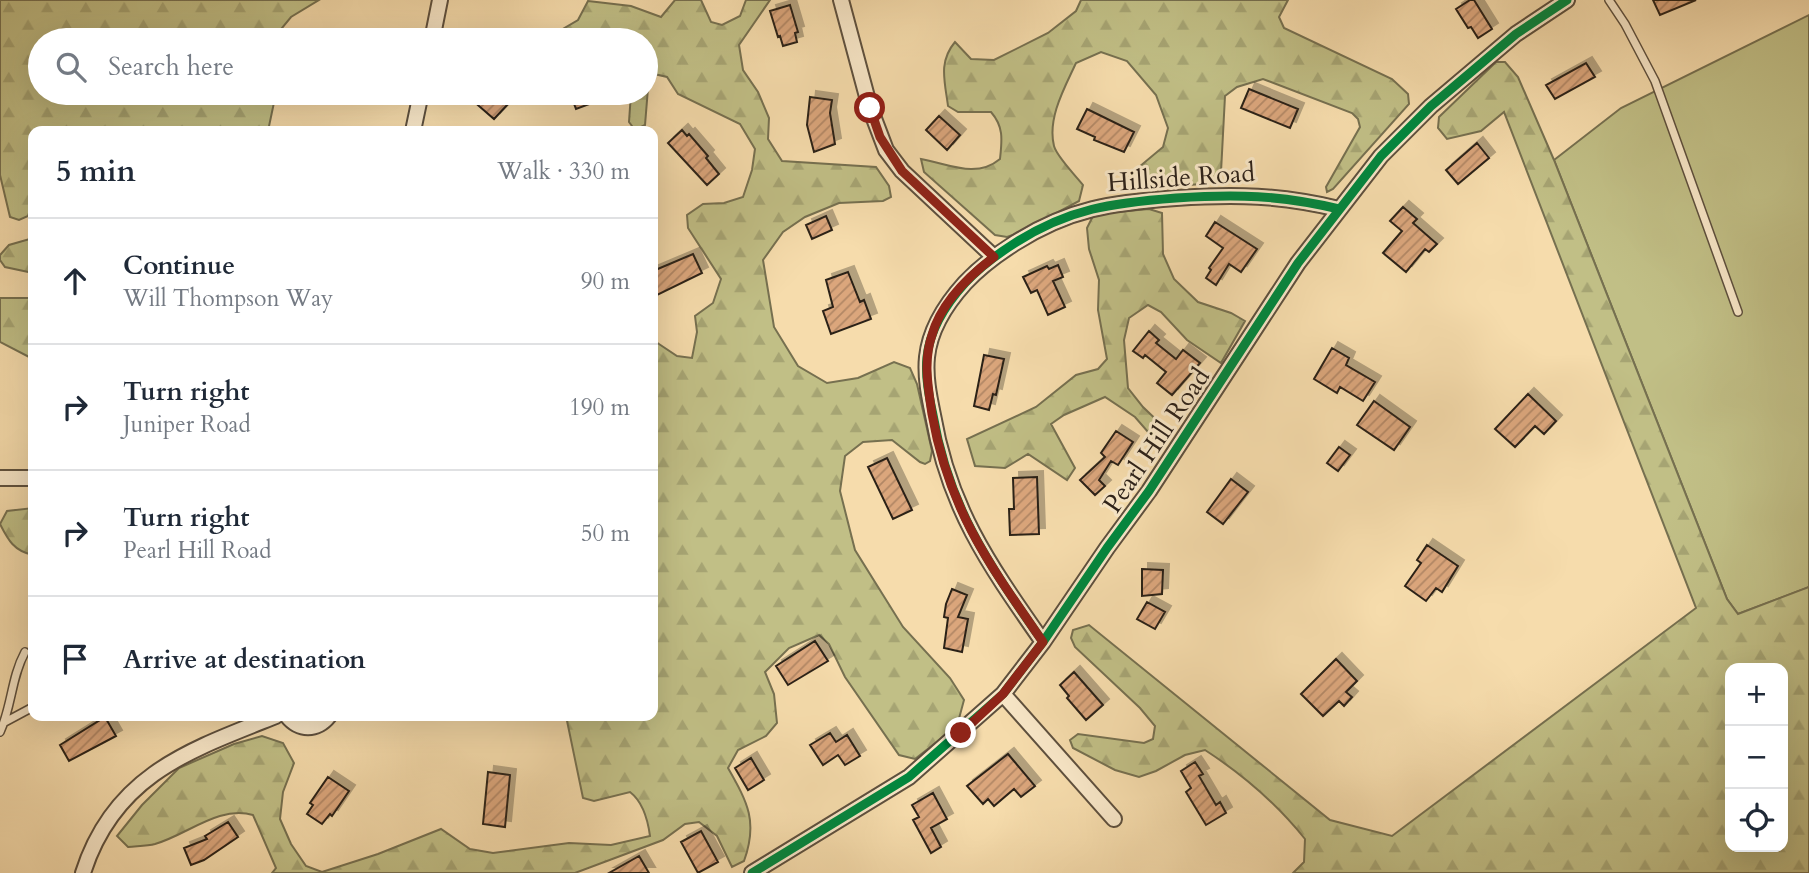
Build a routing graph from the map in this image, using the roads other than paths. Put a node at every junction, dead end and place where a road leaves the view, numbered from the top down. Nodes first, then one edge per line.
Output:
1 (440, 0) edge
2 (841, 0) edge
3 (1567, 0) edge
4 (1609, 0) edge
5 (434, 28) edge
6 (418, 105) edge
7 (414, 126) edge
8 (1339, 209) junction
9 (994, 257) junction
10 (1738, 312) dead end
11 (0, 478) edge
12 (28, 478) edge
13 (1043, 642) junction
14 (25, 652) dead end
15 (1003, 694) junction
16 (28, 710) edge
17 (264, 721) edge
18 (292, 721) edge
19 (323, 721) edge
20 (5, 722) junction
21 (0, 732) edge
22 (1114, 820) dead end
23 (83, 873) edge
24 (752, 873) edge

1 - 5 street
2 - 9 street
3 - 8 street, Pearl Hill Road
4 - 10 lane
6 - 7 street
8 - 9 street, Hillside Road
8 - 13 street, Pearl Hill Road
9 - 13 street, Hillside Road
11 - 12 street
13 - 15 street, Pearl Hill Road
14 - 20 lane
15 - 22 street
15 - 24 street, Pearl Hill Road
16 - 20 lane
17 - 23 street
18 - 19 street
20 - 21 lane

